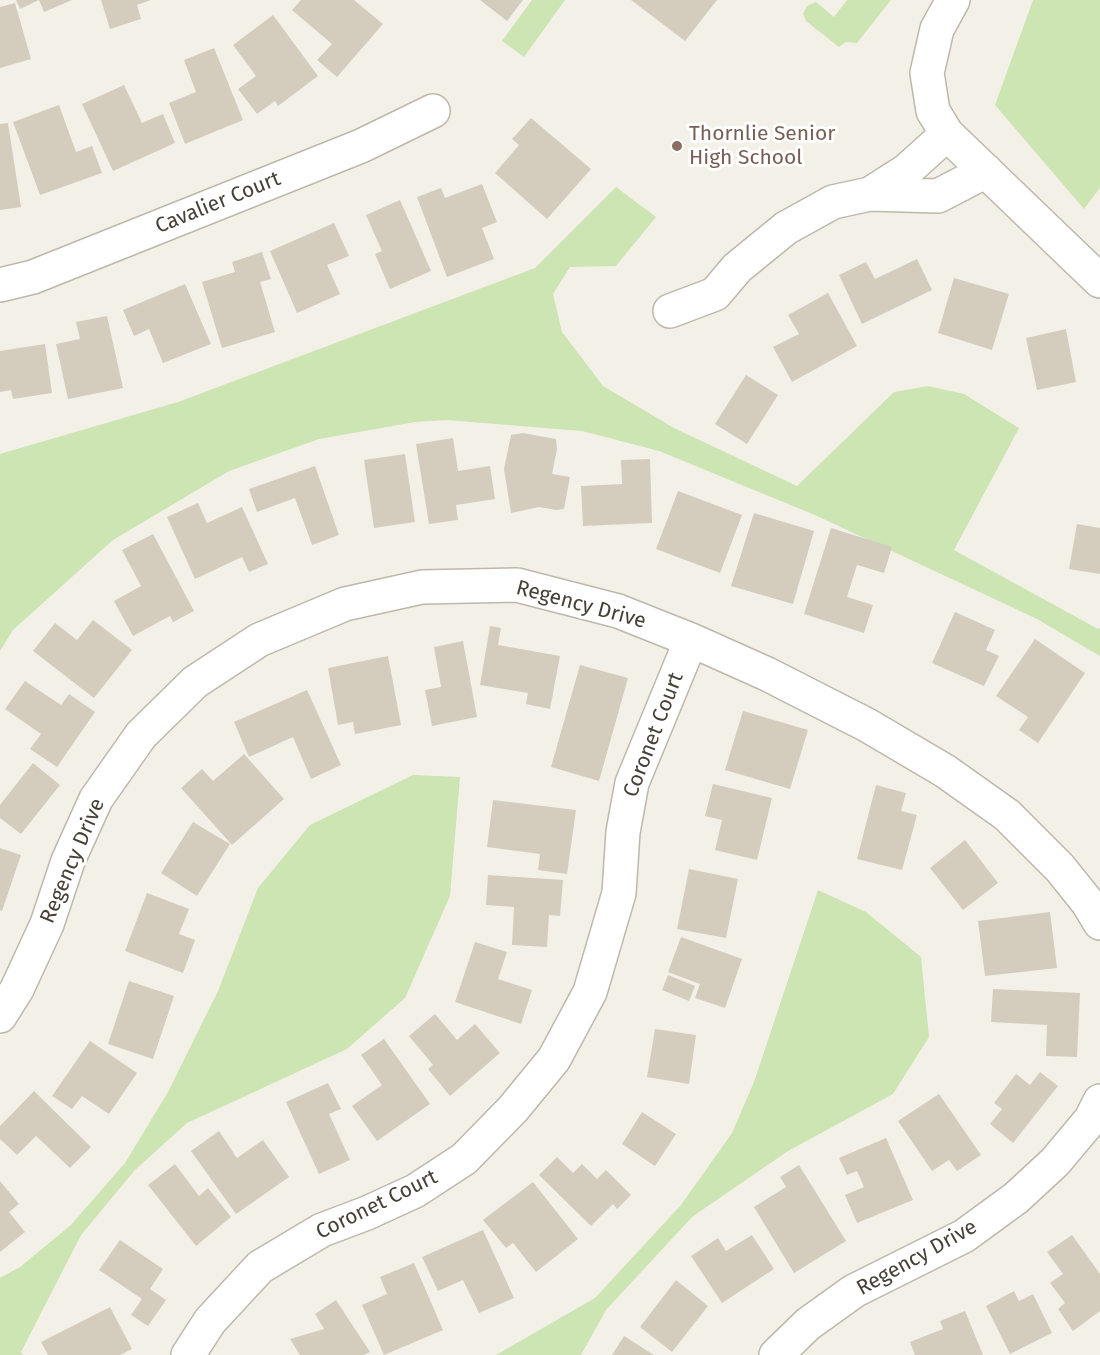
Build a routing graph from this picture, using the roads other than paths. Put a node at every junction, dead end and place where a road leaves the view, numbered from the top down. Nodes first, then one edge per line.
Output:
1 (953, 0) edge
2 (433, 111) dead end
3 (947, 134) junction
4 (986, 171) junction
5 (870, 194) junction
6 (1100, 281) edge
7 (0, 285) edge
8 (670, 311) dead end
9 (691, 640) junction
10 (1100, 923) edge
11 (0, 1016) edge
12 (1100, 1101) edge
13 (188, 1355) edge
14 (776, 1355) edge

1 - 3 street
2 - 7 street, Cavalier Court
3 - 4 street
3 - 5 street
4 - 5 street
4 - 6 street
5 - 8 street
9 - 10 street, Regency Drive
9 - 11 street, Regency Drive
9 - 13 street, Coronet Court
12 - 14 street, Regency Drive

